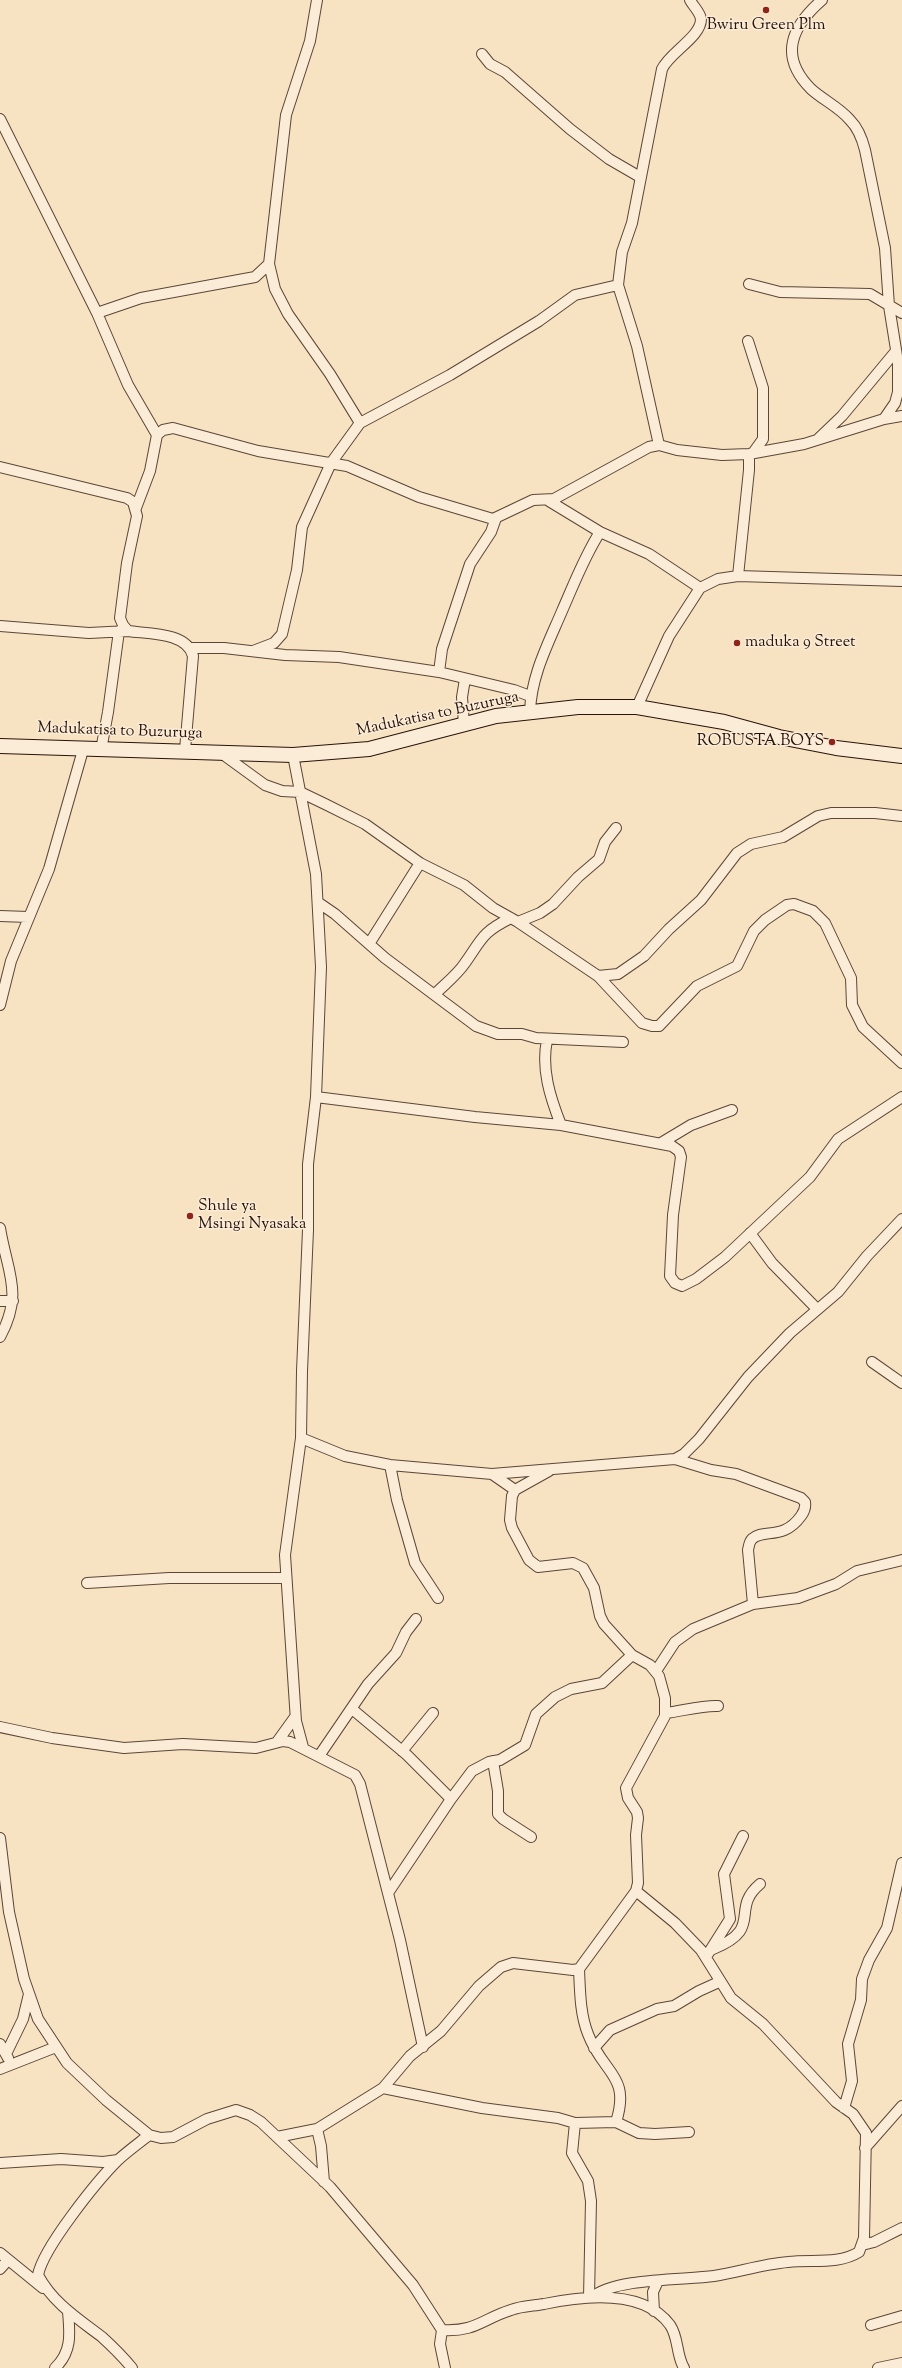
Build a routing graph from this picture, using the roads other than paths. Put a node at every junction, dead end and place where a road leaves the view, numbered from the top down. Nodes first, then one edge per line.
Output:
1 (317, 0) edge
2 (690, 0) edge
3 (822, 0) edge
4 (482, 54) dead end
5 (0, 119) edge
6 (640, 177) junction
7 (268, 264) junction
8 (256, 275) junction
9 (274, 284) junction
10 (749, 284) dead end
11 (618, 286) junction
12 (888, 306) junction
13 (97, 313) junction
14 (902, 313) edge
15 (898, 337) edge
16 (748, 341) dead end
17 (896, 351) junction
18 (902, 416) edge
19 (884, 419) junction
20 (360, 423) junction
21 (157, 435) junction
22 (816, 440) junction
23 (659, 445) junction
24 (751, 453) junction
25 (331, 462) junction
26 (0, 467) edge
27 (549, 500) junction
28 (136, 508) junction
29 (496, 518) junction
30 (600, 532) junction
31 (738, 576) junction
32 (902, 581) edge
33 (700, 588) junction
34 (0, 626) edge
35 (124, 631) junction
36 (191, 648) junction
37 (253, 651) junction
38 (439, 672) junction
39 (465, 679) junction
40 (530, 696) junction
41 (637, 707) junction
42 (530, 712) junction
43 (464, 724) junction
44 (0, 746) edge
45 (83, 750) junction
46 (101, 750) junction
47 (185, 750) junction
48 (220, 752) junction
49 (293, 755) junction
50 (902, 756) edge
51 (300, 792) junction
52 (902, 816) edge
53 (616, 828) dead end
54 (420, 863) junction
55 (319, 903) junction
56 (0, 916) edge
57 (28, 917) junction
58 (514, 920) junction
59 (369, 944) junction
60 (598, 976) junction
61 (435, 994) junction
62 (0, 1005) edge
63 (547, 1040) junction
64 (623, 1042) dead end
65 (902, 1063) edge
66 (316, 1097) junction
67 (902, 1097) edge
68 (732, 1110) dead end
69 (562, 1125) junction
70 (661, 1143) junction
71 (902, 1219) edge
72 (0, 1228) edge
73 (750, 1233) junction
74 (0, 1301) edge
75 (13, 1301) junction
76 (817, 1309) junction
77 (0, 1337) edge
78 (872, 1362) dead end
79 (901, 1382) edge
80 (301, 1438) junction
81 (675, 1459) junction
82 (390, 1465) junction
83 (549, 1471) junction
84 (492, 1474) junction
85 (515, 1490) junction
86 (902, 1560) edge
87 (286, 1578) junction
88 (87, 1583) dead end
89 (438, 1598) dead end
90 (753, 1604) junction
91 (416, 1619) dead end
92 (632, 1655) junction
93 (656, 1671) junction
94 (718, 1706) dead end
95 (352, 1709) junction
96 (433, 1713) dead end
97 (666, 1713) junction
98 (295, 1717) junction
99 (0, 1727) edge
100 (277, 1742) junction
101 (303, 1747) junction
102 (402, 1751) junction
103 (319, 1756) junction
104 (493, 1761) junction
105 (451, 1799) junction
106 (743, 1836) dead end
107 (531, 1837) dead end
108 (0, 1838) edge
109 (902, 1863) edge
110 (760, 1884) dead end
111 (636, 1891) junction
112 (388, 1893) junction
113 (709, 1953) junction
114 (579, 1969) junction
115 (719, 1982) junction
116 (29, 1994) junction
117 (0, 2044) edge
118 (56, 2047) junction
119 (423, 2047) junction
120 (594, 2048) junction
121 (6, 2054) junction
122 (12, 2063) junction
123 (0, 2069) edge
124 (383, 2088) junction
125 (902, 2106) edge
126 (844, 2108) junction
127 (616, 2122) junction
128 (575, 2123) junction
129 (317, 2129) junction
130 (689, 2132) dead end
131 (149, 2135) junction
132 (277, 2138) junction
133 (865, 2148) junction
134 (118, 2160) junction
135 (0, 2163) edge
136 (324, 2182) junction
137 (902, 2228) edge
138 (862, 2245) junction
139 (0, 2253) edge
140 (8, 2260) junction
141 (0, 2269) edge
142 (658, 2281) junction
143 (46, 2290) junction
144 (591, 2297) junction
145 (654, 2311) junction
146 (68, 2312) junction
147 (902, 2316) edge
148 (871, 2325) dead end
149 (442, 2330) junction
150 (902, 2363) edge
151 (679, 2367) edge
152 (55, 2368) edge
153 (132, 2368) edge
154 (446, 2368) edge
155 (878, 2368) edge

1 - 7 street
2 - 6 street
3 - 12 street
4 - 6 street
5 - 13 street
6 - 11 street
7 - 8 street
7 - 9 street
8 - 9 street
8 - 13 street
9 - 20 street
10 - 12 street
11 - 20 street
11 - 23 street
12 - 14 street
12 - 15 street
13 - 21 street
15 - 17 street
16 - 24 street
17 - 19 street
17 - 22 street
18 - 19 street
19 - 22 street
20 - 25 street
21 - 25 street
21 - 28 street
22 - 24 street
23 - 24 street
23 - 27 street
24 - 31 street
25 - 29 street
25 - 37 street
26 - 28 street
27 - 29 street
27 - 30 street
28 - 35 street
29 - 38 street
30 - 33 street
30 - 40 street
31 - 32 street
31 - 33 street
33 - 41 street
34 - 35 street
35 - 36 street
35 - 46 street
36 - 37 street
36 - 47 street
37 - 38 street
38 - 39 street
39 - 40 street
39 - 43 street
40 - 42 street
41 - 42 main road, Madukatisa to Buzuruga
41 - 50 main road, Madukatisa to Buzuruga
42 - 43 main road, Madukatisa to Buzuruga
43 - 49 main road, Madukatisa to Buzuruga
44 - 45 main road, Madukatisa to Buzuruga
45 - 46 main road, Madukatisa to Buzuruga
45 - 57 street
46 - 47 main road, Madukatisa to Buzuruga
47 - 48 main road, Madukatisa to Buzuruga
48 - 49 main road, Madukatisa to Buzuruga
48 - 51 street
49 - 51 street
51 - 54 street
51 - 55 street
52 - 60 street
53 - 58 street
54 - 58 street
54 - 59 street
55 - 59 street
55 - 66 street
56 - 57 street
57 - 62 street
58 - 60 street
58 - 61 street
59 - 61 street
60 - 65 street
61 - 63 street
63 - 64 street
63 - 69 street
66 - 69 street
66 - 80 street
67 - 73 street
68 - 70 street
69 - 70 street
70 - 73 street
71 - 76 street
72 - 75 street
73 - 76 street
74 - 75 street
75 - 77 street
76 - 81 street
78 - 79 street
80 - 82 street
80 - 87 street
81 - 83 street
81 - 90 street
82 - 84 street
82 - 89 street
83 - 84 street
83 - 85 street
84 - 85 street
85 - 92 street
86 - 90 street
87 - 88 street
87 - 98 street
90 - 93 street
91 - 95 street
92 - 93 street
92 - 104 street
93 - 97 street
94 - 97 street
95 - 102 street
95 - 103 street
96 - 102 street
97 - 111 street
98 - 100 street
98 - 101 street
99 - 100 street
100 - 101 street
101 - 103 street
102 - 105 street
103 - 112 street
104 - 105 street
104 - 107 street
105 - 112 street
106 - 113 street
108 - 116 street
109 - 126 street
110 - 113 street
111 - 113 street
111 - 114 street
112 - 119 street
113 - 115 street
114 - 119 street
114 - 120 street
115 - 120 street
115 - 126 street
116 - 118 street
116 - 121 street
117 - 121 street
118 - 122 street
118 - 131 street
119 - 124 street
120 - 127 street
121 - 122 street
122 - 123 street
124 - 128 street
124 - 129 street
125 - 133 street
126 - 133 street
127 - 128 street
127 - 130 street
128 - 144 street
129 - 132 street
129 - 136 street
131 - 132 street
131 - 134 street
132 - 136 street
133 - 138 street
134 - 135 street
134 - 143 street
136 - 149 street
137 - 138 street
138 - 142 street
139 - 140 street
140 - 141 street
140 - 143 street
142 - 144 street
142 - 145 street
143 - 146 street
144 - 145 street
144 - 149 street
145 - 151 street
146 - 152 street
146 - 153 street
147 - 148 street
149 - 154 street
150 - 155 street

